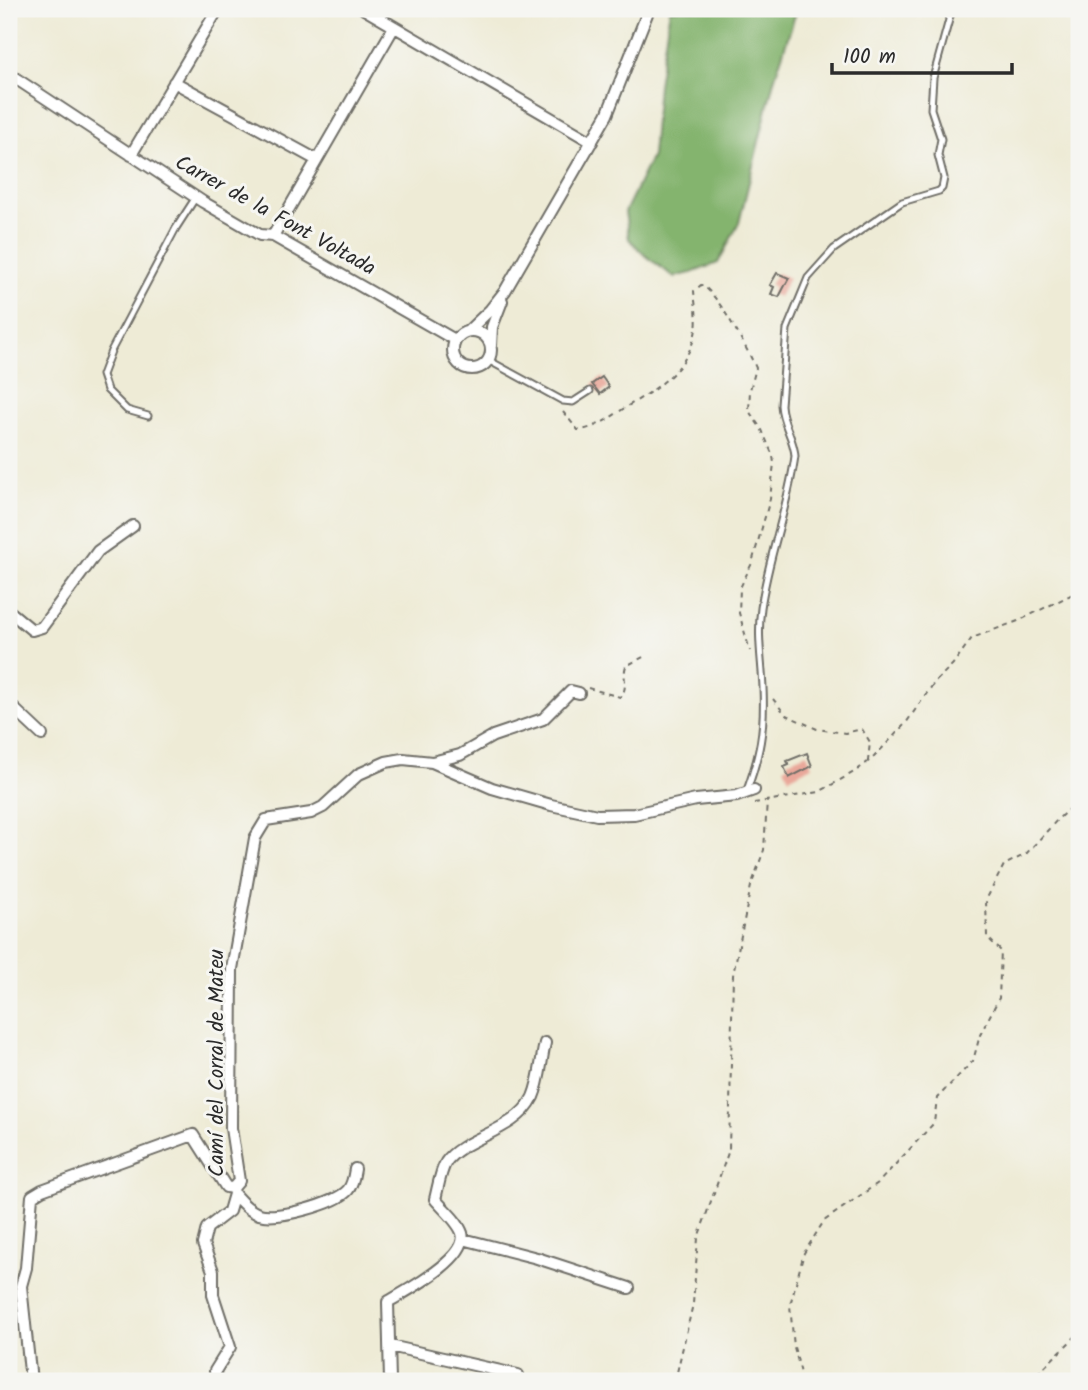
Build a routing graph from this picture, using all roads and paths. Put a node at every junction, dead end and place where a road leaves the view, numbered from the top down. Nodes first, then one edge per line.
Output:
1 (218, 9) edge
2 (364, 9) edge
3 (649, 9) edge
4 (953, 9) edge
5 (394, 27) junction
6 (9, 74) edge
7 (174, 82) junction
8 (592, 142) junction
9 (131, 155) junction
10 (317, 160) junction
11 (196, 197) junction
12 (273, 236) junction
13 (505, 291) junction
14 (467, 331) junction
15 (455, 340) junction
16 (491, 347) junction
17 (488, 360) junction
18 (590, 391) dead end
19 (563, 401) junction
20 (148, 416) dead end
21 (133, 526) dead end
22 (1079, 591) edge
23 (9, 611) edge
24 (750, 650) dead end
25 (647, 655) dead end
26 (764, 688) junction
27 (575, 692) joint
28 (9, 704) edge
29 (42, 735) dead end
30 (868, 761) junction
31 (432, 762) junction
32 (746, 793) junction
33 (1079, 799) edge
34 (767, 801) junction
35 (545, 1043) dead end
36 (355, 1169) dead end
37 (234, 1191) junction
38 (463, 1238) junction
39 (21, 1286) junction
40 (629, 1288) dead end
41 (9, 1289) edge
42 (1079, 1333) edge
43 (390, 1346) junction
44 (518, 1375) dead end
45 (32, 1381) edge
46 (216, 1381) edge
47 (390, 1381) edge
48 (676, 1381) edge
49 (803, 1381) edge
50 (1030, 1381) edge

1 - 7 street
2 - 5 street
3 - 8 street
4 - 26 lane
5 - 8 street
5 - 10 street
6 - 9 street, Carrer de la Font Voltada
7 - 9 street
7 - 10 street
8 - 13 street
9 - 11 street, Carrer de la Font Voltada
10 - 12 street
11 - 12 street, Carrer de la Font Voltada
11 - 20 lane
12 - 15 street, Carrer de la Font Voltada
13 - 14 street
13 - 16 street
14 - 15 street
14 - 16 street
15 - 17 street
16 - 17 street
17 - 19 lane
18 - 19 lane
19 - 24 path
21 - 23 street
22 - 30 path
25 - 27 path
26 - 30 path
26 - 32 lane
27 - 31 street
28 - 29 street
30 - 34 path
31 - 32 street, Camí del Corral de Mateu
31 - 37 street, Camí del Corral de Mateu
32 - 34 path
33 - 49 path
34 - 48 path
35 - 38 street
36 - 37 street
37 - 39 street, Camí del Corral de Mateu
37 - 46 street
38 - 40 street
38 - 43 street
39 - 41 street
39 - 45 street
42 - 50 path
43 - 44 street
43 - 47 street

